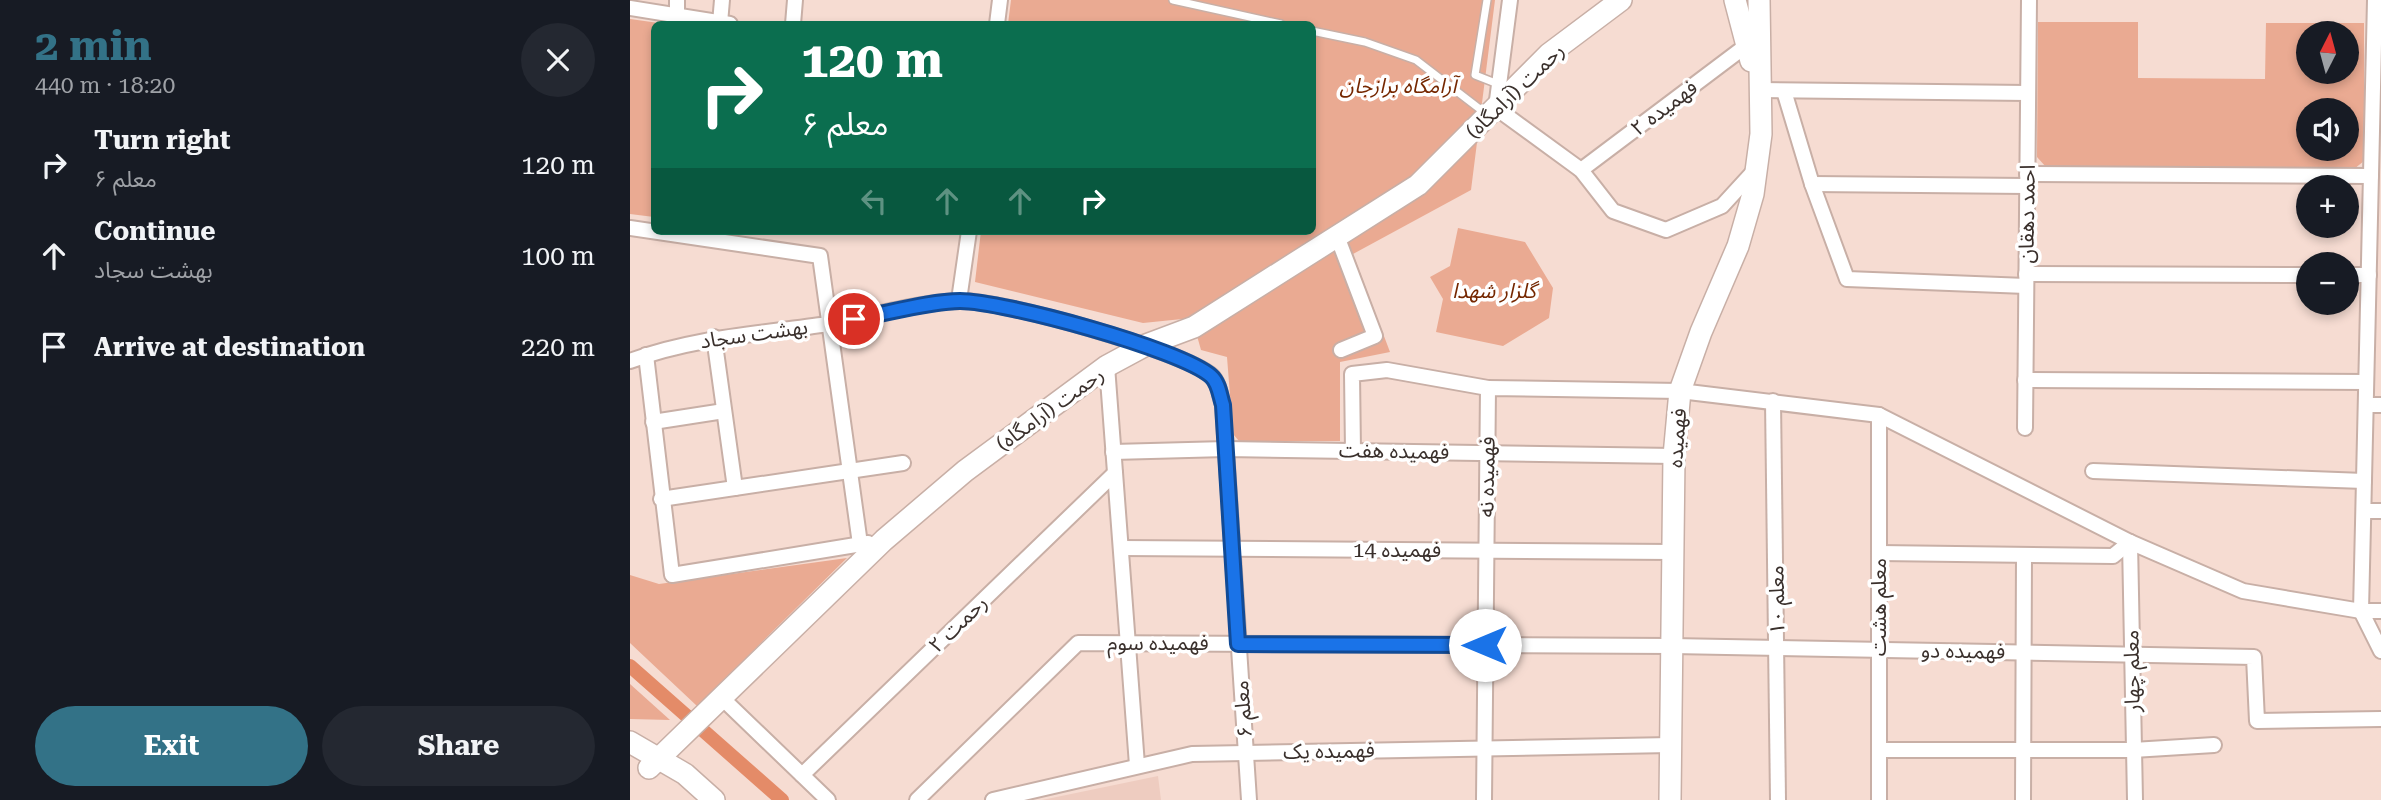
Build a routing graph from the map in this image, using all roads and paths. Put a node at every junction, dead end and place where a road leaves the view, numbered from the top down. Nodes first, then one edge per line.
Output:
1 (677, 0) edge
2 (722, 0) edge
3 (795, 0) edge
4 (1000, 0) edge
5 (1173, 0) edge
6 (1487, 0) edge
7 (1510, 0) edge
8 (1621, 0) edge
9 (1735, 0) edge
10 (1759, 0) edge
11 (2029, 0) edge
12 (2375, 0) edge
13 (630, 8) edge
14 (677, 16) junction
15 (707, 21) edge
16 (725, 21) edge
17 (793, 21) edge
18 (997, 21) edge
19 (1268, 21) edge
20 (1316, 32) edge
21 (1747, 45) junction
22 (1499, 84) junction
23 (1759, 90) junction
24 (1784, 91) junction
25 (2028, 93) junction
26 (2377, 94) edge
27 (1492, 112) junction
28 (1756, 169) junction
29 (1581, 170) junction
30 (2371, 176) junction
31 (2027, 180) junction
32 (1812, 184) junction
33 (2376, 195) edge
34 (630, 229) edge
35 (651, 232) edge
36 (672, 235) edge
37 (968, 235) edge
38 (1338, 236) junction
39 (2296, 275) edge
40 (2359, 275) edge
41 (2369, 275) junction
42 (2026, 280) junction
43 (2375, 292) edge
44 (959, 300) junction
45 (827, 324) junction
46 (714, 337) junction
47 (1146, 345) junction
48 (1341, 350) dead end
49 (646, 355) junction
50 (630, 361) edge
51 (1107, 366) junction
52 (2025, 380) junction
53 (2366, 382) junction
54 (1488, 388) junction
55 (1680, 391) junction
56 (1773, 401) junction
57 (2366, 405) junction
58 (2381, 405) edge
59 (724, 411) junction
60 (1879, 415) junction
61 (653, 422) junction
62 (2025, 428) dead end
63 (1226, 449) junction
64 (1353, 451) junction
65 (1114, 452) junction
66 (1487, 453) junction
67 (1674, 456) junction
68 (903, 463) dead end
69 (2093, 471) dead end
70 (851, 472) junction
71 (1115, 473) junction
72 (2364, 481) junction
73 (736, 488) junction
74 (661, 499) junction
75 (2364, 511) junction
76 (2381, 511) edge
77 (884, 540) junction
78 (2130, 542) junction
79 (860, 544) junction
80 (1121, 548) junction
81 (1232, 548) junction
82 (1486, 551) junction
83 (1673, 552) junction
84 (1879, 553) junction
85 (2024, 556) junction
86 (2361, 611) junction
87 (2381, 611) edge
88 (1128, 642) junction
89 (1238, 644) junction
90 (1485, 645) junction
91 (1672, 646) junction
92 (1778, 648) junction
93 (1879, 649) junction
94 (2381, 651) edge
95 (2024, 652) junction
96 (2131, 654) junction
97 (723, 699) junction
98 (2381, 719) edge
99 (630, 742) edge
100 (1671, 745) junction
101 (2214, 746) dead end
102 (1879, 750) junction
103 (2023, 750) junction
104 (2133, 750) junction
105 (1484, 753) junction
106 (1246, 756) junction
107 (630, 758) edge
108 (655, 763) junction
109 (1137, 765) junction
110 (802, 775) junction
111 (693, 800) edge
112 (714, 800) edge
113 (828, 800) edge
114 (917, 800) edge
115 (993, 800) edge
116 (1249, 800) edge
117 (1484, 800) edge
118 (1670, 800) edge
119 (1778, 800) edge
120 (1879, 800) edge
121 (2023, 800) edge
122 (2134, 800) edge

1 - 14 street
2 - 16 street
3 - 17 street
4 - 18 street
5 - 19 lane
6 - 22 lane
7 - 22 street
8 - 27 street, رحمت (آرامگاه)
9 - 21 street
10 - 23 street
11 - 25 street, احمد دهقان
12 - 26 street
13 - 14 street
14 - 15 street
20 - 27 lane
21 - 23 street
21 - 29 street, فهمیده ۲
22 - 27 street
23 - 24 street
23 - 28 street, فهمیده
24 - 25 street
24 - 32 street
25 - 31 street, احمد دهقان
26 - 30 street
27 - 29 street
27 - 38 street, رحمت (آرامگاه)
28 - 29 street
28 - 55 street, فهمیده
30 - 31 street
30 - 33 street
31 - 32 street
31 - 42 street, احمد دهقان
32 - 42 street
33 - 41 street
34 - 35 street
36 - 45 street
37 - 44 street
38 - 47 street, رحمت (آرامگاه)
38 - 48 street
39 - 42 street
40 - 41 street
41 - 43 street
42 - 52 street, احمد دهقان
43 - 53 street
44 - 45 street, بهشت سجاد
44 - 47 street, بهشت سجاد
45 - 46 street, بهشت سجاد
45 - 70 street
46 - 49 street, بهشت سجاد
46 - 59 street
47 - 51 street, رحمت (آرامگاه)
47 - 63 street, بهشت سجاد
49 - 50 street, بهشت سجاد
49 - 61 street
51 - 65 street
51 - 77 street, رحمت (آرامگاه)
52 - 53 street
52 - 62 street, احمد دهقان
53 - 57 street
54 - 55 street
54 - 64 street
54 - 66 street, فهمیده نه
55 - 56 street
55 - 67 street, فهمیده
56 - 60 street
56 - 92 street, معلم ۱۰
57 - 58 street
57 - 72 street
59 - 61 street
59 - 73 street
60 - 78 street
60 - 84 street, معلم هشت
61 - 74 street
63 - 64 street, فهمیده هفت
63 - 65 street, فهمیده هفت
63 - 81 street, معلم ۶
64 - 66 street, فهمیده هفت
65 - 71 street
66 - 67 street, فهمیده هفت
66 - 82 street, فهمیده نه
67 - 83 street, فهمیده
68 - 70 street
69 - 72 street
70 - 73 street
70 - 79 street
71 - 80 street
71 - 110 street, رحمت ۲
72 - 75 street
73 - 74 street
74 - 79 street
75 - 76 street
75 - 86 street
77 - 79 street
77 - 97 street, رحمت (آرامگاه)
78 - 85 street
78 - 86 street
78 - 96 street, معلم چهار
80 - 81 street, فهمیده 14
80 - 88 street
81 - 82 street, فهمیده 14
81 - 89 street, معلم ۶
82 - 83 street, فهمیده 14
82 - 90 street, فهمیده نه
83 - 91 street, فهمیده
84 - 85 street
84 - 93 street, معلم هشت
85 - 95 street
86 - 87 street
86 - 94 street
88 - 89 street, فهمیده سوم
88 - 109 street
88 - 114 street, فهمیده سوم
89 - 90 street, فهمیده سوم
89 - 106 street, معلم ۶
90 - 91 street, فهمیده سوم
90 - 105 street, فهمیده نه
91 - 92 street, فهمیده دو
91 - 100 street, فهمیده
92 - 93 street, فهمیده دو
92 - 119 street, معلم ۱۰
93 - 95 street, فهمیده دو
93 - 102 street, معلم هشت
95 - 96 street, فهمیده دو
95 - 103 street
96 - 98 street, فهمیده دو
96 - 104 street, معلم چهار
97 - 108 street, رحمت (آرامگاه)
97 - 110 street
99 - 108 street
100 - 105 street, فهمیده یک
100 - 118 street, فهمیده
101 - 104 street
102 - 103 street
102 - 120 street, معلم هشت
103 - 104 street
103 - 121 street
104 - 122 street, معلم چهار
105 - 106 street, فهمیده یک
105 - 117 street, فهمیده نه
106 - 109 street, فهمیده یک
106 - 116 street, معلم ۶
107 - 108 street
108 - 111 street
108 - 112 street
109 - 115 street, فهمیده یک
110 - 113 street

